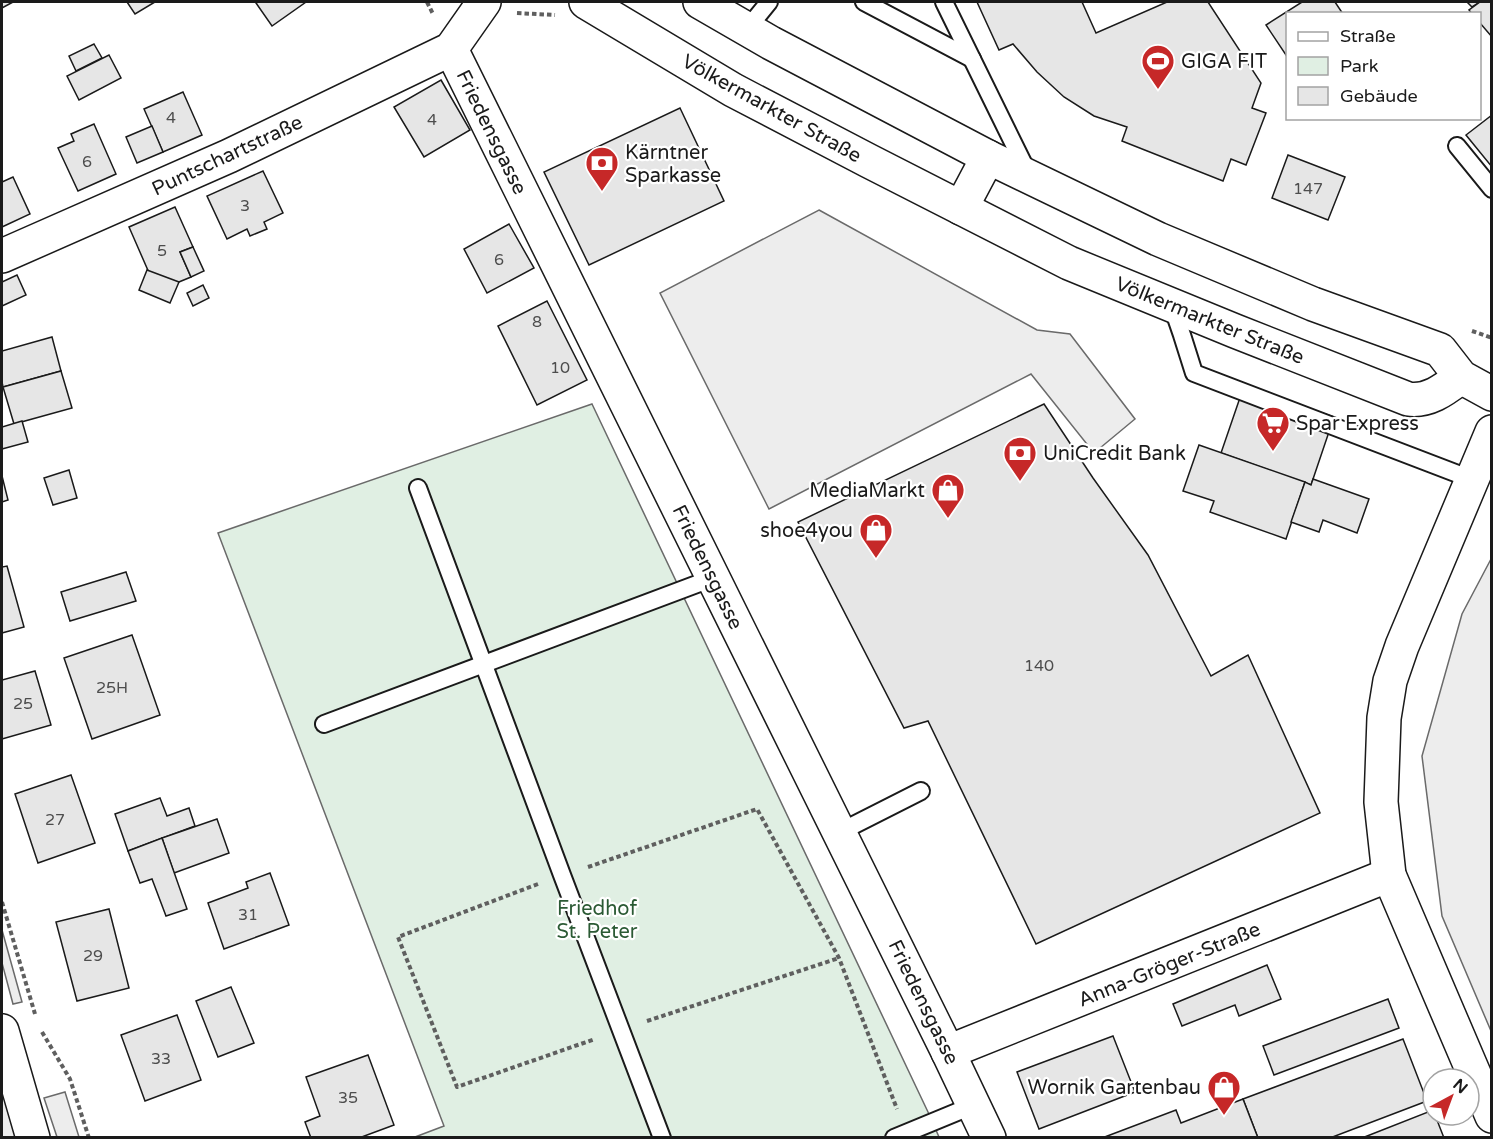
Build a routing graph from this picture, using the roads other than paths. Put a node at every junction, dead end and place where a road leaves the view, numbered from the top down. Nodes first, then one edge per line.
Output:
1 (484, 2) edge
2 (586, 2) edge
3 (700, 2) edge
4 (769, 2) edge
5 (864, 2) edge
6 (944, 2) edge
7 (747, 29) junction
8 (451, 50) junction
9 (972, 59) junction
10 (1457, 146) dead end
11 (988, 157) junction
12 (1030, 177) junction
13 (1491, 189) edge
14 (961, 208) junction
15 (2, 256) edge
16 (1171, 305) junction
17 (1461, 377) junction
18 (1491, 394) edge
19 (1491, 432) edge
20 (1471, 479) junction
21 (418, 488) dead end
22 (713, 578) junction
23 (483, 664) junction
24 (324, 724) dead end
25 (921, 791) dead end
26 (840, 832) junction
27 (1389, 875) junction
28 (2, 1031) edge
29 (948, 1052) junction
30 (974, 1105) junction
31 (1491, 1116) edge
32 (903, 1136) edge
33 (33, 1137) edge
34 (662, 1137) edge
35 (989, 1137) edge

1 - 8 street, Friedensgasse
2 - 14 street, Völkermarkter Straße
3 - 7 street
4 - 7 lane
5 - 9 lane
6 - 9 lane
7 - 11 street
8 - 15 street, Puntschartstraße
8 - 22 street, Friedensgasse
9 - 12 lane
10 - 13 lane
11 - 12 street
11 - 14 street
12 - 17 street
14 - 16 street, Völkermarkter Straße
16 - 17 street, Völkermarkter Straße
16 - 20 lane
17 - 18 street
19 - 20 street
20 - 27 street
21 - 23 lane
22 - 23 lane
22 - 26 street, Friedensgasse
23 - 24 lane
23 - 34 lane
25 - 26 lane
26 - 29 street, Friedensgasse
27 - 29 street, Anna-Gröger-Straße
27 - 31 street
28 - 33 street
29 - 30 street, Friedensgasse
30 - 32 lane
30 - 35 street, Friedensgasse

